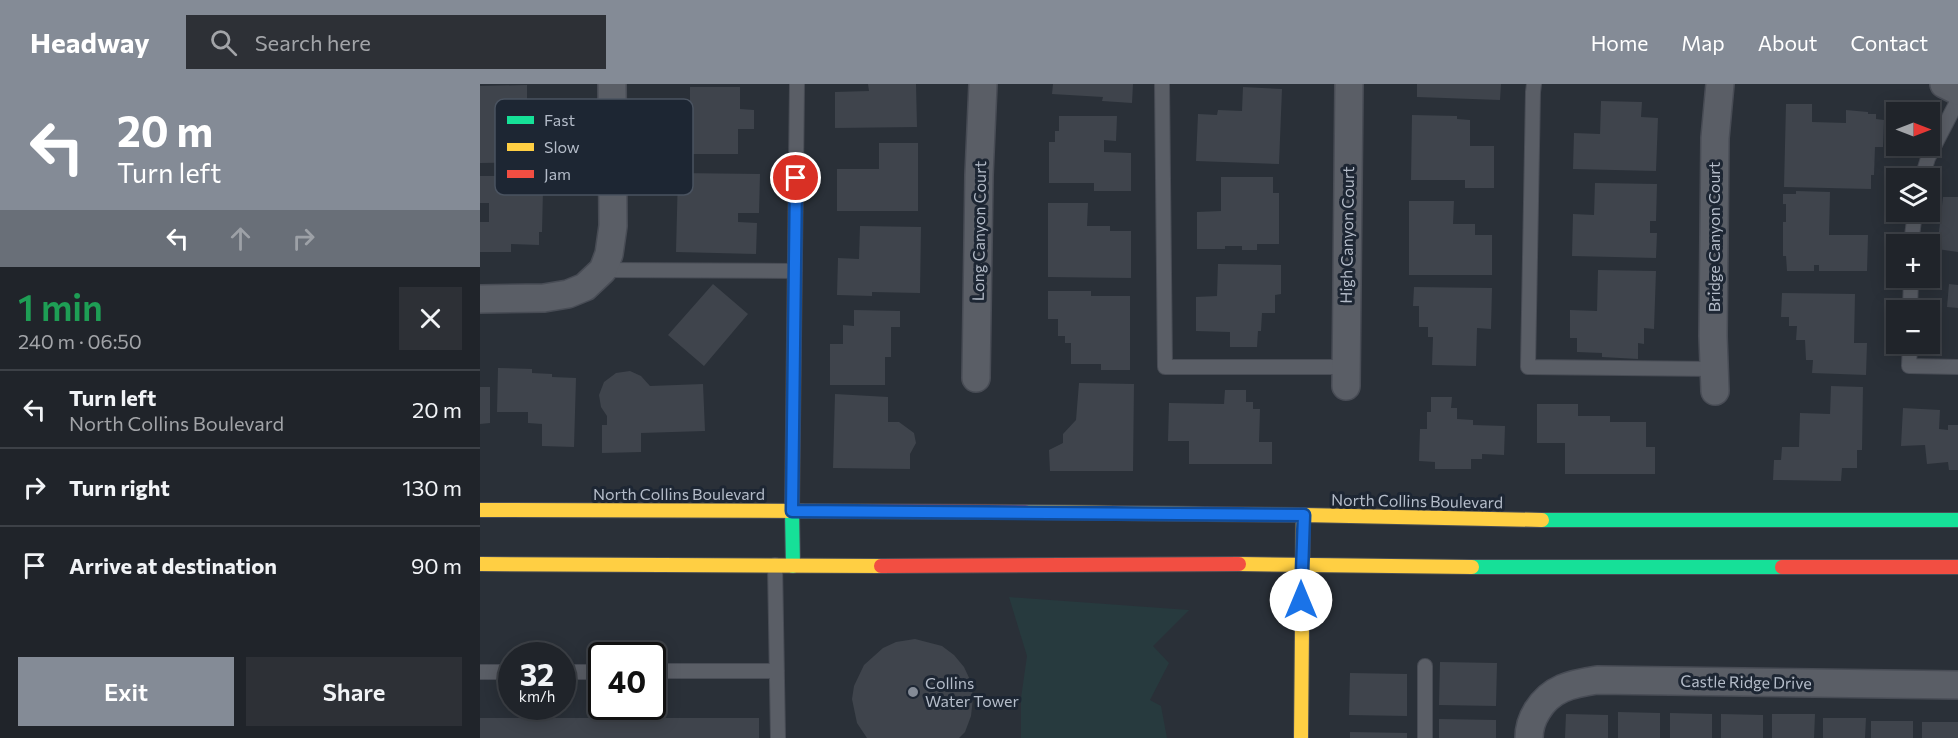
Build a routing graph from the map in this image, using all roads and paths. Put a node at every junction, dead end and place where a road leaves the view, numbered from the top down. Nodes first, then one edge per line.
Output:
1 (612, 84) edge
2 (797, 84) edge
3 (983, 84) edge
4 (1162, 84) edge
5 (1349, 84) edge
6 (1534, 84) edge
7 (1720, 84) edge
8 (1944, 84) edge
9 (1958, 91) edge
10 (612, 99) edge
11 (1958, 100) edge
12 (1925, 168) edge
13 (613, 195) edge
14 (603, 270) junction
15 (795, 272) junction
16 (480, 299) edge
17 (1910, 354) edge
18 (1958, 367) edge
19 (1346, 377) joint
20 (976, 378) dead end
21 (1714, 380) joint
22 (480, 510) edge
23 (792, 511) junction
24 (1304, 515) junction
25 (1958, 520) edge
26 (480, 564) edge
27 (1302, 564) junction
28 (775, 565) junction
29 (793, 566) junction
30 (1958, 567) edge
31 (1425, 666) dead end
32 (666, 671) edge
33 (777, 671) junction
34 (480, 672) edge
35 (498, 672) edge
36 (1958, 685) edge
37 (778, 738) edge
38 (1301, 738) edge
39 (1425, 738) edge
40 (1529, 738) edge

1 - 10 street
2 - 15 lane
3 - 20 street, Long Canyon Court
4 - 19 lane
5 - 19 street, High Canyon Court
6 - 21 lane
7 - 21 street, Bridge Canyon Court
8 - 9 street
11 - 12 lane
13 - 14 street
14 - 15 lane
14 - 16 street
15 - 23 lane
17 - 18 lane
22 - 23 main road, North Collins Boulevard
23 - 24 main road, North Collins Boulevard
23 - 29 main road
24 - 25 main road, North Collins Boulevard
24 - 27 main road
26 - 28 main road
27 - 29 main road
27 - 30 main road
27 - 38 main road
28 - 29 main road
28 - 33 lane
31 - 39 lane
32 - 33 lane
33 - 37 lane
34 - 35 lane
36 - 40 street, Castle Ridge Drive

